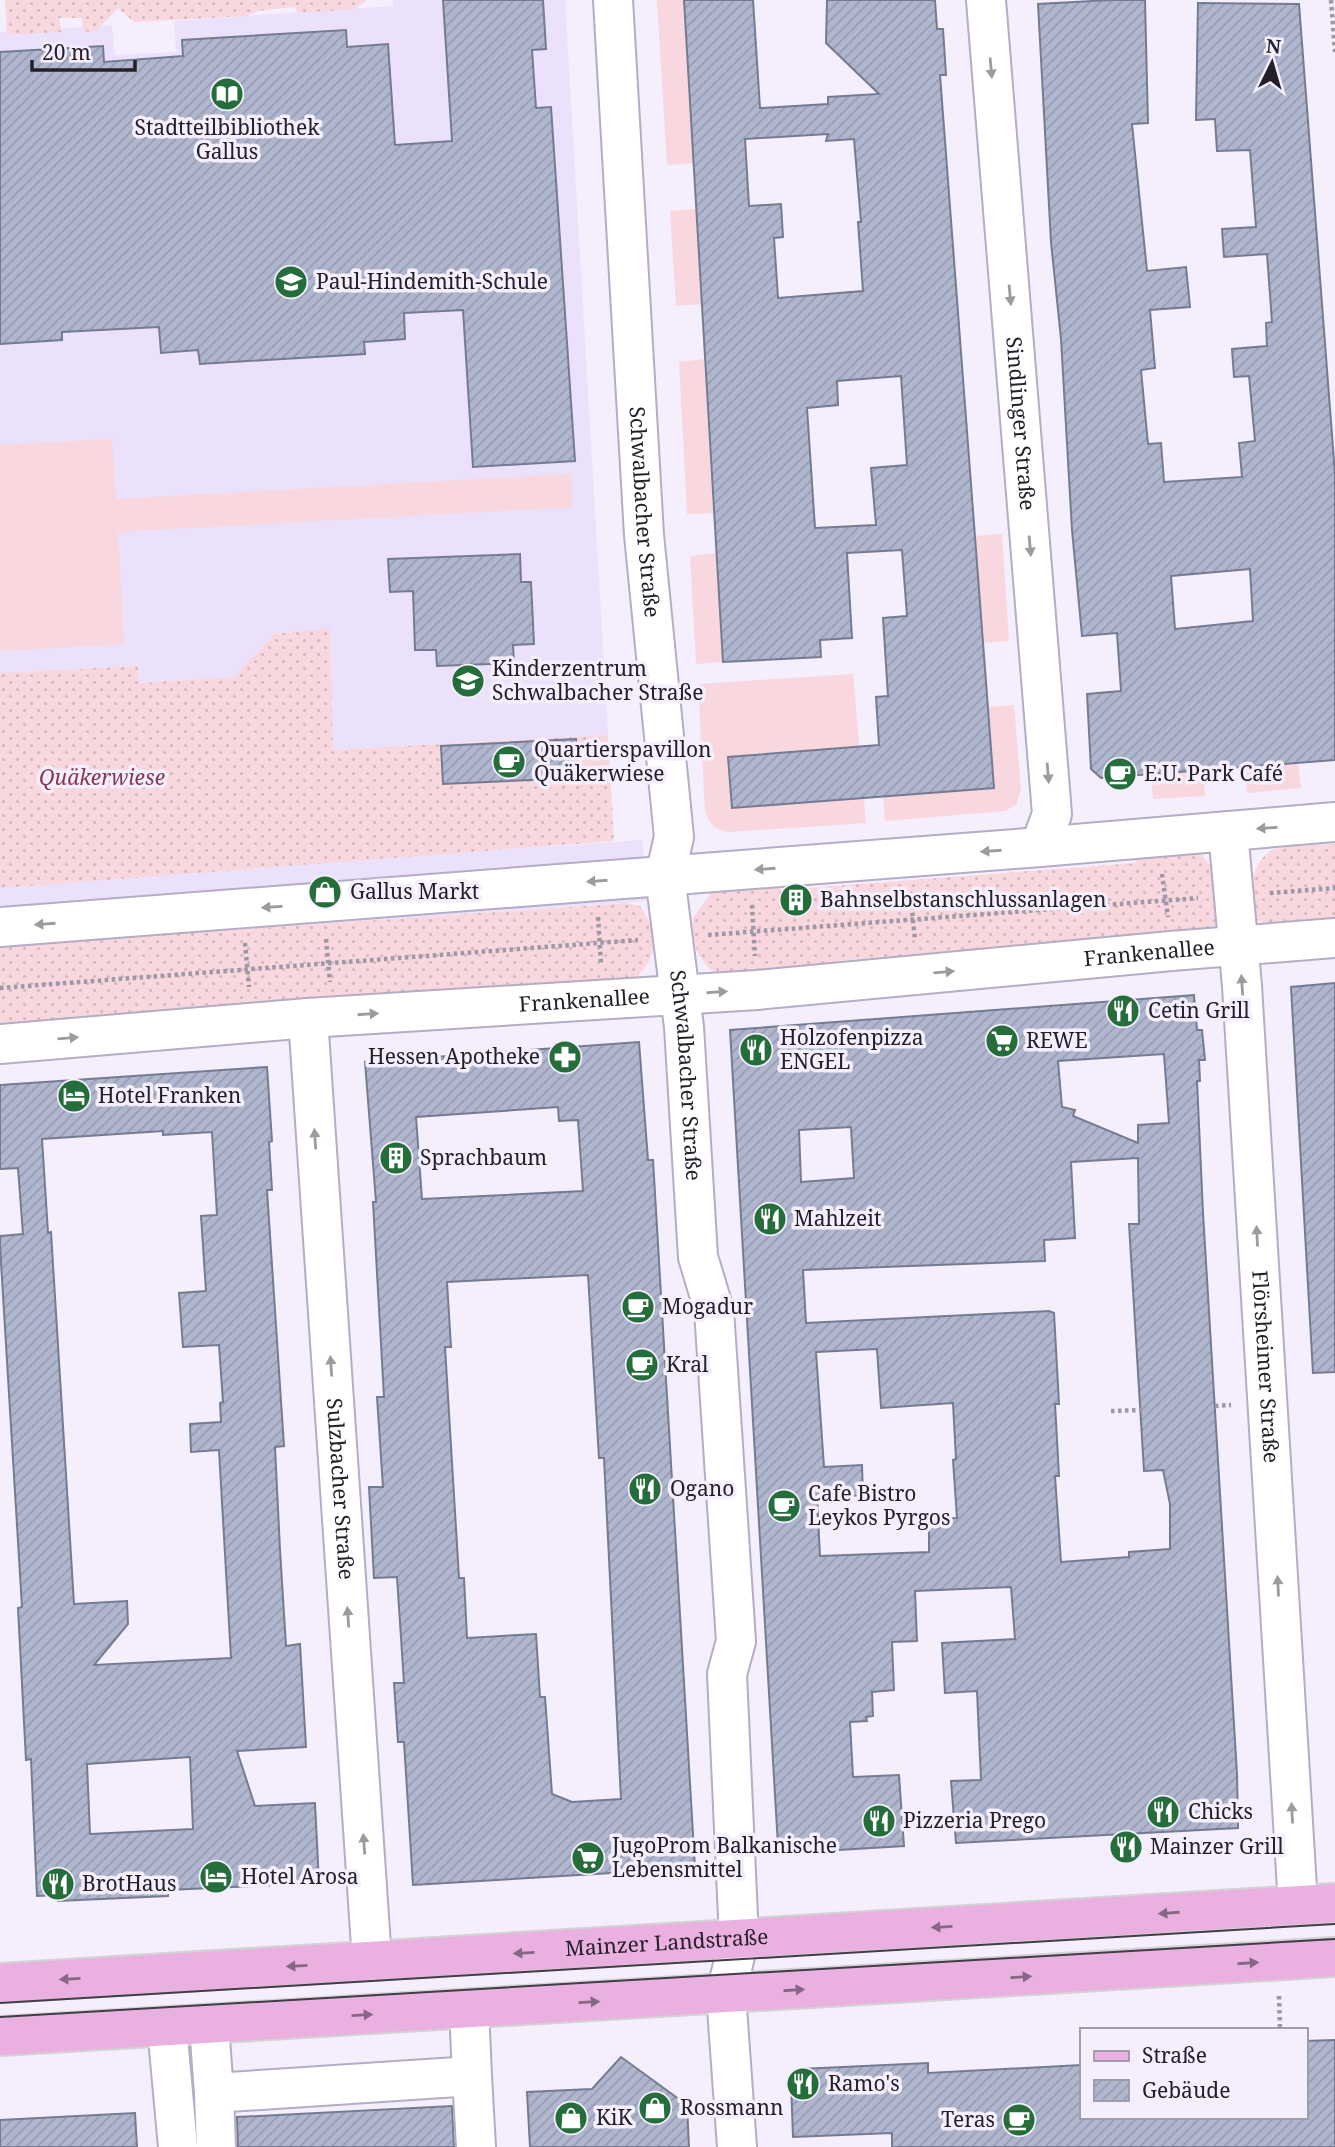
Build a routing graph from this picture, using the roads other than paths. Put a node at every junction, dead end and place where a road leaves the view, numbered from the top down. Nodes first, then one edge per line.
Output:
1 (613, 0) edge
2 (986, 0) edge
3 (1335, 822) edge
4 (1228, 831) junction
5 (1040, 847) junction
6 (665, 876) junction
7 (0, 927) edge
8 (1335, 938) edge
9 (1238, 945) junction
10 (680, 995) junction
11 (308, 1018) junction
12 (0, 1044) edge
13 (1317, 1904) edge
14 (739, 1939) junction
15 (1335, 1957) edge
16 (372, 1961) junction
17 (0, 1983) edge
18 (726, 1994) junction
19 (469, 2009) junction
20 (209, 2025) junction
21 (167, 2027) junction
22 (0, 2036) edge
23 (472, 2076) junction
24 (214, 2093) junction
25 (178, 2147) edge
26 (216, 2147) edge
27 (476, 2147) edge
28 (737, 2147) edge

1 - 6 street, Schwalbacher Straße
2 -> 5 street, Sindlinger Straße
3 -> 4 street
4 - 5 street
4 - 9 street, Flörsheimer Straße
5 -> 6 street
6 -> 7 street
6 - 10 street, Schwalbacher Straße
8 - 9 street, Frankenallee
10 -> 9 street, Frankenallee
13 -> 9 street, Flörsheimer Straße
11 -> 10 street, Frankenallee
10 - 14 street, Schwalbacher Straße
12 -> 11 street, Frankenallee
16 -> 11 street, Sulzbacher Straße
13 -> 14 main road, Mainzer Landstraße
14 -> 16 main road, Mainzer Landstraße
14 - 18 street, Schwalbacher Straße
18 -> 15 main road
16 -> 17 main road, Mainzer Landstraße
19 -> 18 main road
18 - 28 street, Schwalbacher Straße
20 -> 19 main road
19 - 23 street
20 - 21 main road
20 - 24 street
21 - 22 main road
21 - 25 street
23 - 24 street
23 - 27 street
24 - 26 street

